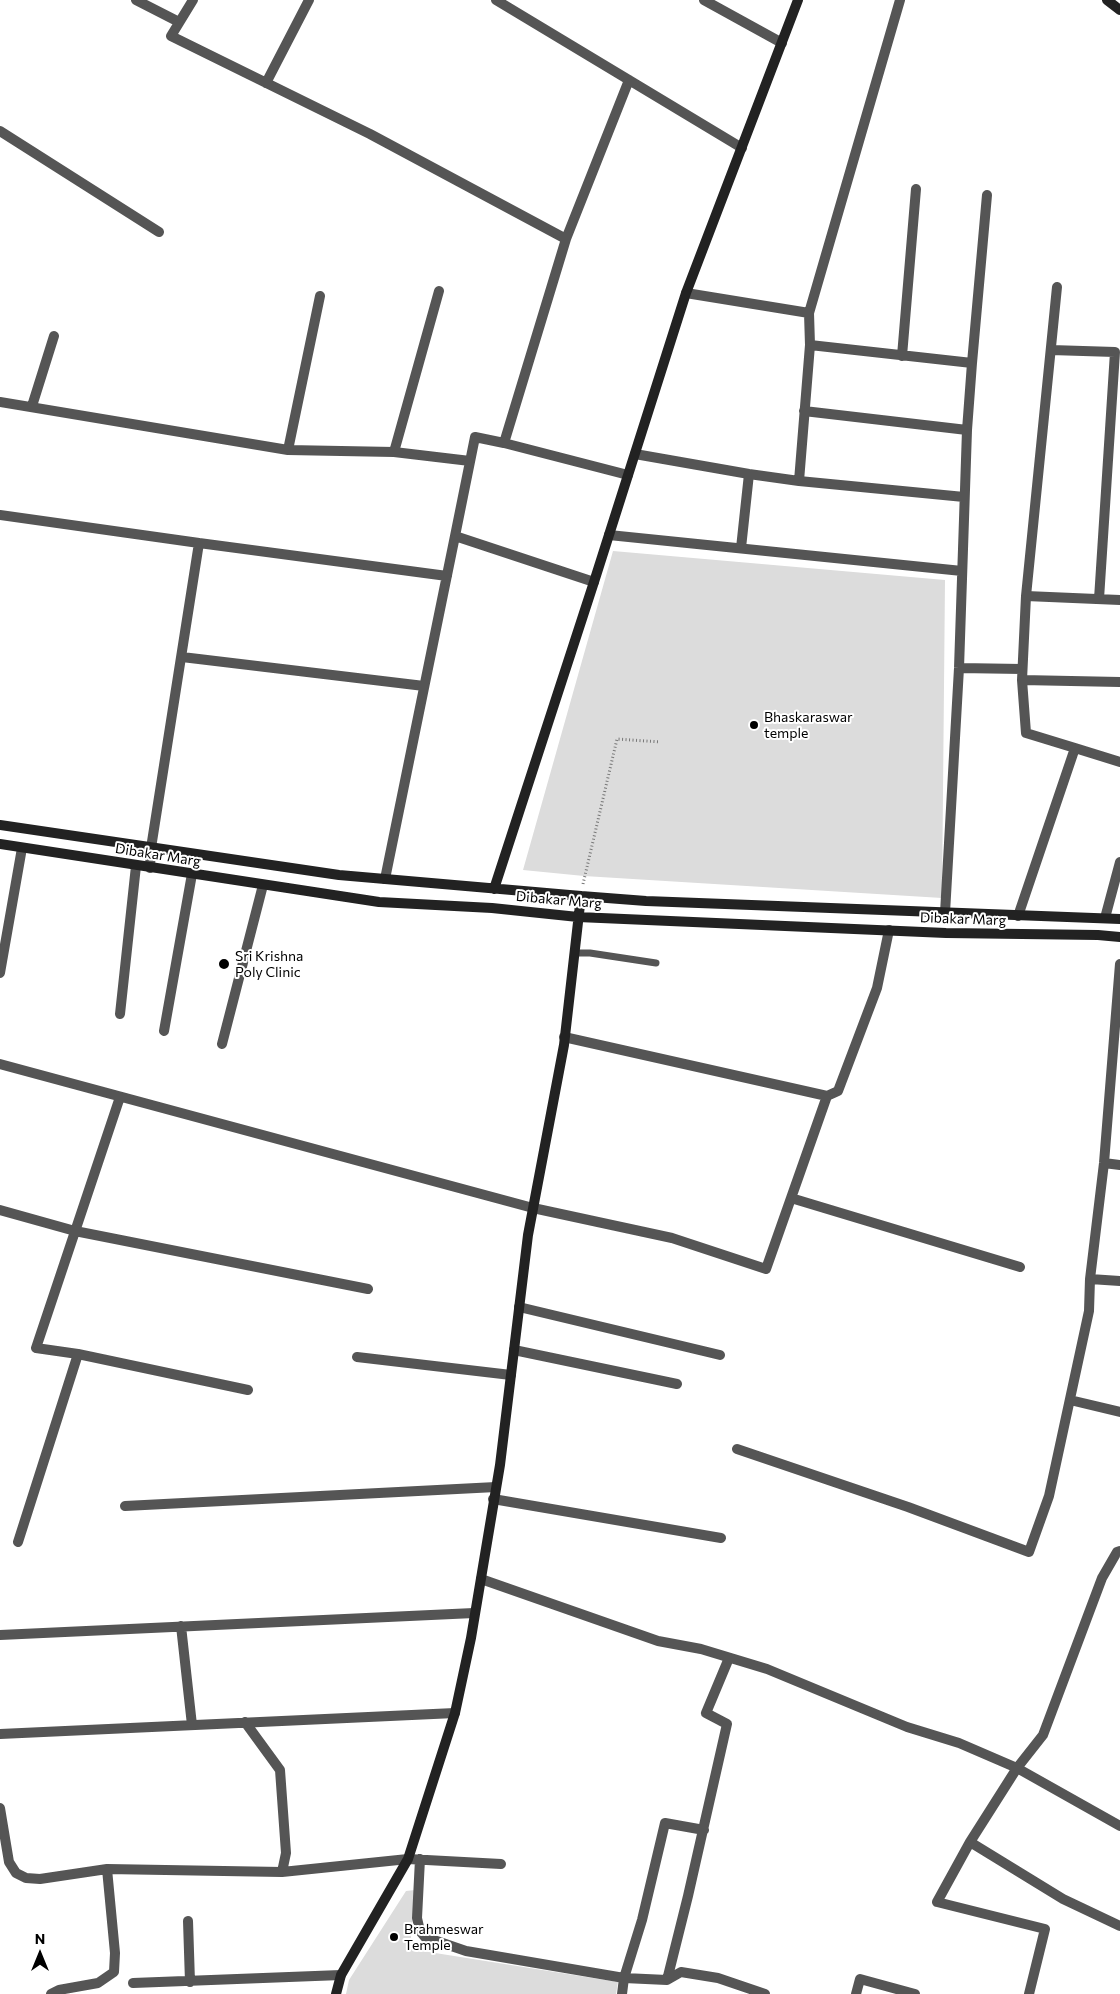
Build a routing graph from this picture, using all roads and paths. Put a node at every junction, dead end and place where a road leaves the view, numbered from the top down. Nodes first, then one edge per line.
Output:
1 (136, 0) edge
2 (193, 0) edge
3 (309, 0) edge
4 (496, 0) edge
5 (704, 0) edge
6 (798, 0) edge
7 (900, 0) edge
8 (1108, 0) edge
9 (1120, 10) edge
10 (178, 22) junction
11 (782, 43) junction
12 (629, 80) junction
13 (266, 83) junction
14 (0, 131) edge
15 (742, 148) junction
16 (916, 189) dead end
17 (987, 195) dead end
18 (159, 232) dead end
19 (566, 239) junction
20 (1057, 287) dead end
21 (440, 291) dead end
22 (686, 293) junction
23 (320, 296) dead end
24 (809, 313) junction
25 (54, 336) dead end
26 (810, 345) junction
27 (1050, 350) junction
28 (902, 356) junction
29 (972, 363) junction
30 (0, 402) edge
31 (32, 406) junction
32 (804, 411) junction
33 (967, 430) junction
34 (504, 443) junction
35 (288, 450) junction
36 (394, 452) junction
37 (635, 454) junction
38 (470, 461) junction
39 (749, 474) junction
40 (628, 475) junction
41 (799, 481) junction
42 (964, 497) junction
43 (0, 515) edge
44 (609, 535) junction
45 (455, 536) junction
46 (199, 543) junction
47 (741, 548) junction
48 (962, 572) junction
49 (447, 576) junction
50 (594, 582) junction
51 (1026, 596) junction
52 (1099, 598) junction
53 (1120, 600) edge
54 (182, 658) junction
55 (958, 668) junction
56 (1022, 669) junction
57 (1022, 680) junction
58 (1120, 682) edge
59 (424, 686) junction
60 (660, 742) dead end
61 (1075, 748) junction
62 (1120, 762) edge
63 (0, 826) edge
64 (0, 844) edge
65 (22, 848) junction
66 (151, 848) junction
67 (1120, 862) edge
68 (136, 866) junction
69 (150, 868) junction
70 (192, 874) junction
71 (385, 879) junction
72 (263, 885) junction
73 (494, 889) junction
74 (581, 896) junction
75 (945, 914) junction
76 (1018, 916) junction
77 (578, 917) junction
78 (1105, 918) junction
79 (1120, 919) edge
80 (889, 930) junction
81 (1120, 937) edge
82 (574, 953) junction
83 (656, 963) dead end
84 (1120, 964) edge
85 (0, 973) edge
86 (120, 1014) dead end
87 (164, 1031) dead end
88 (564, 1037) junction
89 (222, 1044) dead end
90 (0, 1064) edge
91 (827, 1096) junction
92 (120, 1097) junction
93 (1104, 1164) junction
94 (1120, 1165) edge
95 (791, 1198) junction
96 (533, 1208) junction
97 (0, 1210) edge
98 (75, 1231) junction
99 (1020, 1267) dead end
100 (1090, 1279) junction
101 (1120, 1281) edge
102 (368, 1289) dead end
103 (519, 1306) junction
104 (514, 1350) junction
105 (78, 1354) junction
106 (720, 1355) dead end
107 (357, 1357) dead end
108 (511, 1375) junction
109 (677, 1384) dead end
110 (248, 1390) dead end
111 (1070, 1400) junction
112 (1120, 1412) edge
113 (737, 1449) dead end
114 (496, 1487) junction
115 (493, 1500) junction
116 (125, 1506) dead end
117 (720, 1538) dead end
118 (18, 1542) dead end
119 (1120, 1551) edge
120 (481, 1580) junction
121 (474, 1613) junction
122 (181, 1626) junction
123 (0, 1635) edge
124 (729, 1658) junction
125 (455, 1713) junction
126 (245, 1722) junction
127 (192, 1725) junction
128 (0, 1734) edge
129 (1017, 1768) junction
130 (0, 1808) edge
131 (1120, 1826) edge
132 (704, 1830) junction
133 (970, 1842) junction
134 (408, 1859) junction
135 (420, 1860) junction
136 (500, 1864) dead end
137 (108, 1869) junction
138 (282, 1872) junction
139 (188, 1921) dead end
140 (1120, 1926) edge
141 (341, 1975) junction
142 (624, 1978) junction
143 (667, 1980) junction
144 (190, 1982) junction
145 (133, 1983) dead end
146 (51, 1994) edge
147 (336, 1994) edge
148 (622, 1994) edge
149 (765, 1994) edge
150 (856, 1994) edge
151 (915, 1994) edge
152 (1029, 1994) edge

1 - 10 street
2 - 10 street
3 - 13 street
4 - 12 street
5 - 11 street
6 - 11 main road
7 - 24 street
8 - 9 main road
10 - 13 street
11 - 15 main road
12 - 15 street
12 - 19 street
13 - 19 street
14 - 18 street
15 - 22 main road
16 - 28 street
17 - 29 street
19 - 34 street
20 - 27 street
21 - 36 street
22 - 24 street
22 - 37 main road
23 - 35 street
24 - 26 street
25 - 31 street
26 - 28 street
26 - 32 street
27 - 51 street
27 - 52 street
28 - 29 street
29 - 33 street
30 - 31 street
31 - 35 street
32 - 33 street
32 - 41 street
33 - 42 street
34 - 38 street
34 - 40 street
35 - 36 street
36 - 38 street
37 - 39 street
37 - 40 main road
38 - 45 street
39 - 41 street
39 - 47 street
40 - 44 main road
41 - 42 street
42 - 48 street
43 - 46 street
44 - 47 street
44 - 50 main road
45 - 49 street
45 - 50 street
46 - 49 street
46 - 54 street
47 - 48 street
48 - 55 street
49 - 59 street
50 - 73 main road
51 - 52 street
51 - 56 street
52 - 53 street
54 - 59 street
54 - 66 street
55 - 56 street
55 - 75 street
56 - 57 street
57 - 58 street
57 - 61 street
59 - 71 street
60 - 74 path
61 - 62 street
61 - 76 street
63 - 66 main road, Dibakar Marg
64 - 65 main road, Dibakar Marg
65 - 68 main road, Dibakar Marg
65 - 85 street
66 - 69 street
66 - 71 main road, Dibakar Marg
67 - 78 street
68 - 69 main road, Dibakar Marg
68 - 86 street
69 - 70 main road, Dibakar Marg
70 - 72 main road, Dibakar Marg
70 - 87 street
71 - 73 main road, Dibakar Marg
72 - 77 main road, Dibakar Marg
72 - 89 street
73 - 74 main road, Dibakar Marg
74 - 75 main road, Dibakar Marg
74 - 77 main road
75 - 76 main road, Dibakar Marg
76 - 78 main road, Dibakar Marg
77 - 80 main road, Dibakar Marg
77 - 82 main road
78 - 79 main road, Dibakar Marg
80 - 81 main road, Dibakar Marg
80 - 91 street
82 - 83 lane
82 - 88 main road
84 - 93 street
88 - 91 street
88 - 96 main road
90 - 92 street
91 - 95 street
92 - 96 street
92 - 98 street
93 - 94 street
93 - 100 street
95 - 96 street
95 - 99 street
96 - 103 main road
97 - 98 street
98 - 102 street
98 - 105 street
100 - 101 street
100 - 111 street
103 - 104 main road
103 - 106 street
104 - 108 main road
104 - 109 street
105 - 110 street
105 - 118 street
107 - 108 street
108 - 114 main road
111 - 112 street
111 - 113 street
114 - 115 main road
114 - 116 street
115 - 117 street
115 - 120 main road
119 - 129 street
120 - 121 main road
120 - 124 street
121 - 122 street
121 - 125 main road
122 - 123 street
122 - 127 street
124 - 129 street
124 - 132 street
125 - 126 street
125 - 134 main road
126 - 127 street
126 - 138 street
127 - 128 street
129 - 131 street
129 - 133 street
130 - 137 street
132 - 142 street
132 - 143 street
133 - 140 street
133 - 152 street
134 - 135 street
134 - 138 street
134 - 141 main road
135 - 136 street
135 - 142 street
137 - 138 street
137 - 146 street
139 - 144 street
141 - 144 street
141 - 147 main road
142 - 143 street
142 - 148 street
143 - 149 street
144 - 145 street
150 - 151 street

